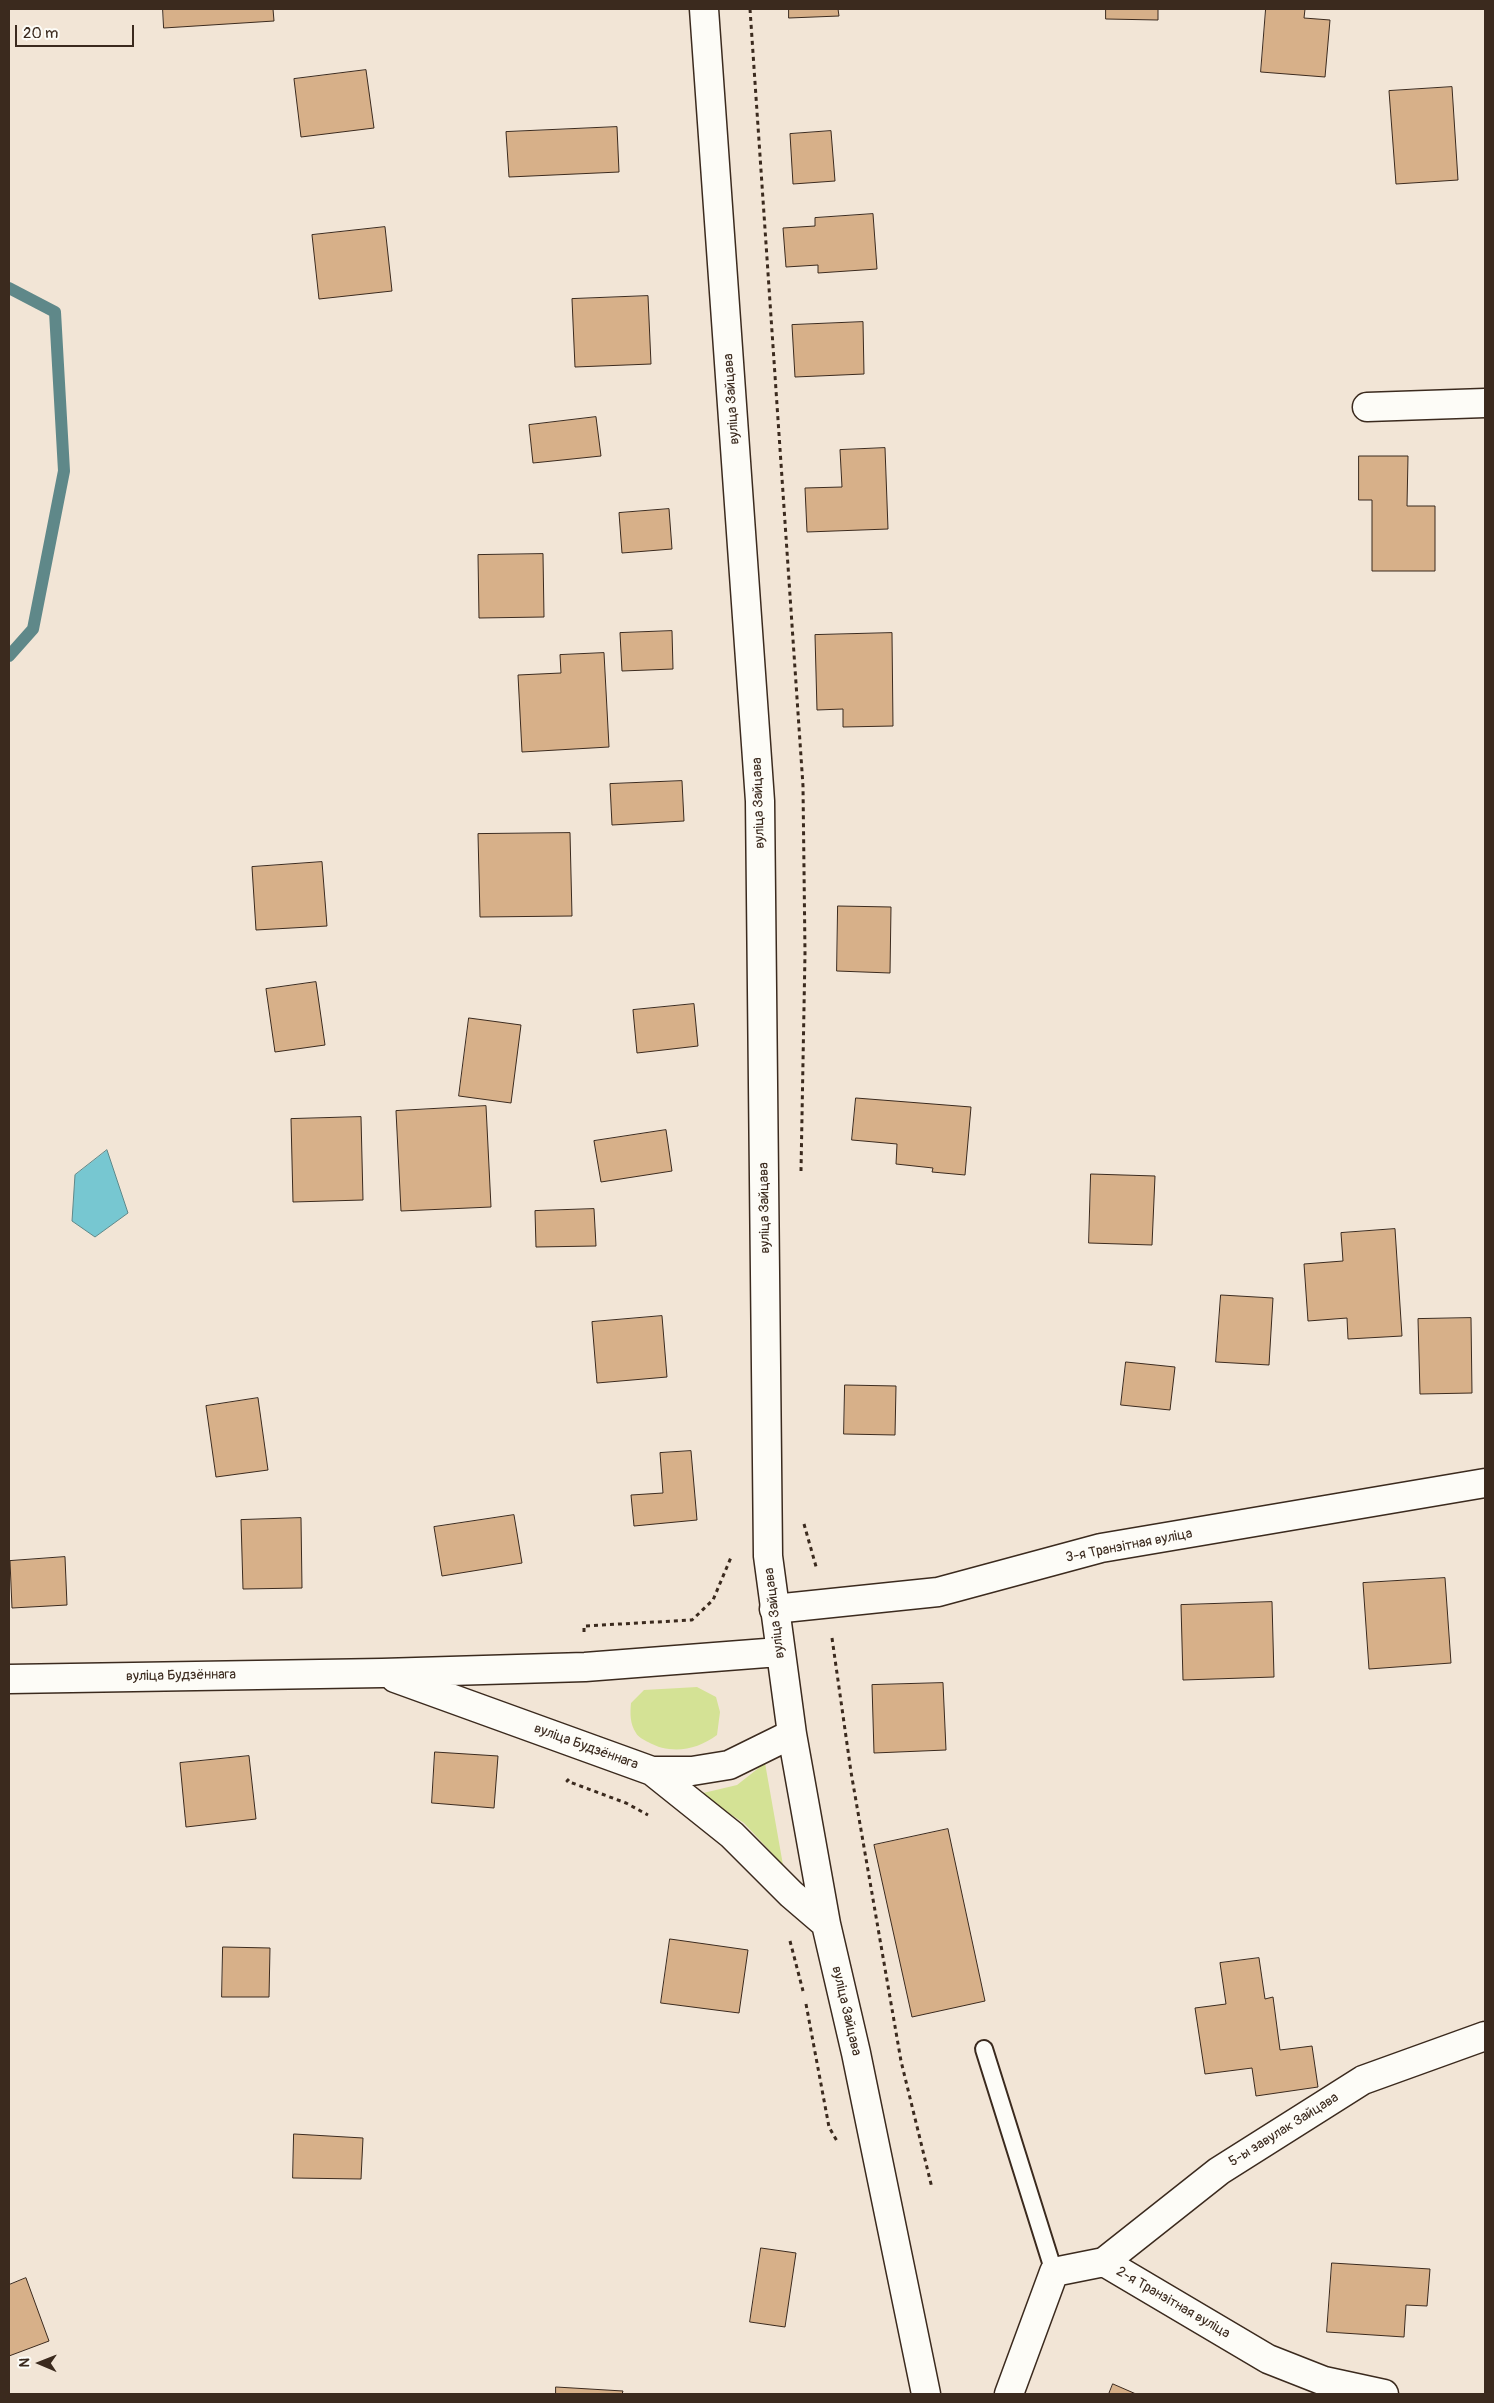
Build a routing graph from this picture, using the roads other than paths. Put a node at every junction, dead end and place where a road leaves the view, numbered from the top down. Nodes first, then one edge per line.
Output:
1 (704, 9) edge
2 (1485, 403) edge
3 (1367, 406) dead end
4 (1485, 1483) edge
5 (774, 1609) junction
6 (779, 1652) junction
7 (382, 1673) junction
8 (9, 1679) edge
9 (792, 1734) junction
10 (652, 1771) junction
11 (826, 1924) junction
12 (1485, 2036) edge
13 (984, 2049) dead end
14 (1104, 2262) junction
15 (1054, 2272) junction
16 (926, 2394) edge
17 (1009, 2394) edge
18 (1384, 2394) edge

1 - 5 street, вуліца Зайцава
2 - 3 street
4 - 5 street, 3-я Транзітная вуліца
5 - 6 street, вуліца Зайцава
6 - 7 street, вуліца Будзённага
6 - 9 street, вуліца Зайцава
7 - 8 street, вуліца Будзённага
7 - 10 street, вуліца Будзённага
9 - 10 street, вуліца Будзённага
9 - 11 street, вуліца Зайцава
10 - 11 street
11 - 16 street, вуліца Зайцава
12 - 14 street, 5-ы завулак Зайцава
13 - 15 lane
14 - 15 street, 2-я Транзітная вуліца
14 - 18 street, 2-я Транзітная вуліца
15 - 17 street

